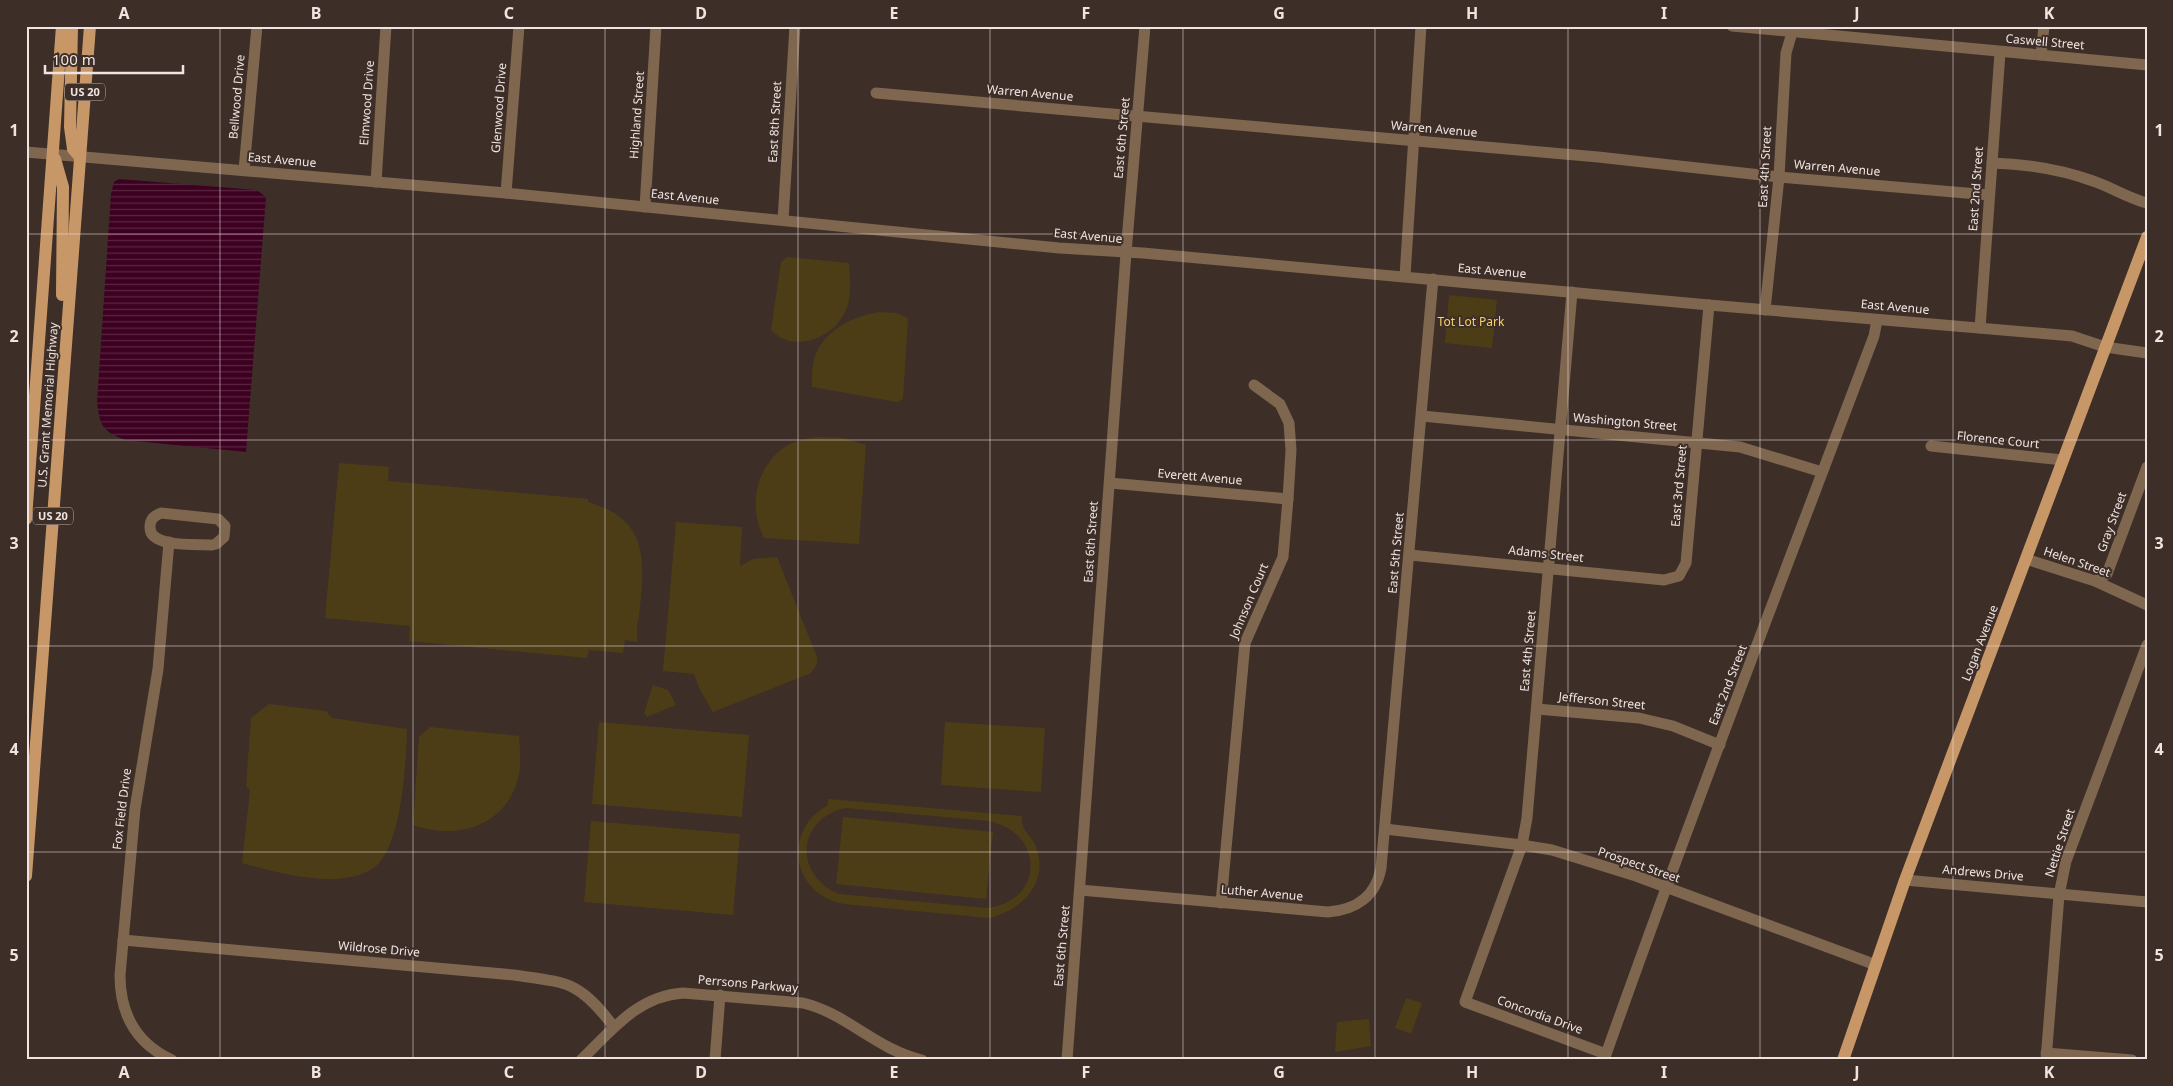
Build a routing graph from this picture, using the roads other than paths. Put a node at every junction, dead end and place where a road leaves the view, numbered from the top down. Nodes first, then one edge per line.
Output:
1 (62, 26) edge
2 (72, 26) edge
3 (90, 26) edge
4 (257, 26) edge
5 (386, 26) edge
6 (519, 26) edge
7 (656, 26) edge
8 (795, 26) edge
9 (1145, 26) edge
10 (1421, 26) edge
11 (1732, 26) edge
12 (2044, 26) edge
13 (1794, 29) edge
14 (2000, 52) junction
15 (2041, 55) junction
16 (2147, 65) edge
17 (876, 93) dead end
18 (1139, 115) junction
19 (1414, 142) junction
20 (26, 152) edge
21 (53, 154) junction
22 (80, 157) junction
23 (1992, 162) junction
24 (244, 170) junction
25 (1779, 177) junction
26 (376, 182) junction
27 (506, 193) junction
28 (1989, 196) junction
29 (2147, 203) edge
30 (645, 206) junction
31 (783, 220) junction
32 (2147, 237) edge
33 (1126, 253) junction
34 (1405, 276) junction
35 (1433, 279) junction
36 (1572, 292) junction
37 (1709, 306) junction
38 (1765, 310) junction
39 (1877, 320) junction
40 (1980, 328) junction
41 (67, 329) junction
42 (2105, 347) junction
43 (2147, 354) edge
44 (1254, 385) dead end
45 (1422, 416) junction
46 (1560, 430) junction
47 (1696, 442) junction
48 (1931, 446) dead end
49 (2063, 460) junction
50 (2147, 467) edge
51 (1822, 472) junction
52 (1110, 483) junction
53 (1288, 499) junction
54 (26, 519) edge
55 (168, 542) junction
56 (1410, 555) junction
57 (2026, 559) junction
58 (1548, 568) junction
59 (1679, 576) joint
60 (2095, 581) junction
61 (2147, 605) edge
62 (2147, 645) edge
63 (1537, 709) junction
64 (1720, 744) junction
65 (1385, 829) junction
66 (1522, 844) junction
67 (26, 876) edge
68 (1906, 880) junction
69 (1665, 887) junction
70 (1080, 890) junction
71 (2059, 895) junction
72 (2147, 902) edge
73 (1221, 903) junction
74 (123, 940) junction
75 (1876, 965) junction
76 (720, 995) junction
77 (1465, 1002) joint
78 (614, 1028) junction
79 (2046, 1056) edge
80 (1605, 1057) edge
81 (172, 1060) edge
82 (582, 1060) edge
83 (715, 1060) edge
84 (922, 1060) edge
85 (1067, 1060) edge
86 (1843, 1060) edge
87 (2132, 1060) edge

1 - 21 main road, U.S. Grant Memorial Highway / US 20
2 - 22 main road
3 - 22 main road, U.S. Grant Memorial Highway / US 20
4 - 24 street, Bellwood Drive
5 - 26 street, Elmwood Drive
6 - 27 street, Glenwood Drive
7 - 30 street, Highland Street
8 - 31 street, East 8th Street
9 - 18 street, East 6th Street
10 - 19 street
11 - 13 street, Caswell Street
12 - 15 street
13 - 14 street, Caswell Street
13 - 25 street, East 4th Street
14 - 15 street, Caswell Street
14 - 23 street, East 2nd Street
15 - 16 street, Caswell Street
17 - 18 street, Warren Avenue
18 - 19 street, Warren Avenue
18 - 33 street, East 6th Street
19 - 25 street, Warren Avenue
19 - 34 street
20 - 21 street, East Avenue
21 - 22 street, East Avenue
21 - 41 main road
21 - 54 main road, U.S. Grant Memorial Highway / US 20
22 - 24 street, East Avenue
22 - 41 main road, U.S. Grant Memorial Highway / US 20
23 - 28 street, East 2nd Street
23 - 29 street
24 - 26 street, East Avenue
25 - 28 street, Warren Avenue
25 - 38 street, East 4th Street
26 - 27 street, East Avenue
27 - 30 street, East Avenue
28 - 40 street, East 2nd Street
30 - 31 street, East Avenue
31 - 33 street, East Avenue
32 - 42 main road, Logan Avenue
33 - 34 street, East Avenue
33 - 52 street, East 6th Street
34 - 35 street, East Avenue
35 - 36 street, East Avenue
35 - 45 street, East 5th Street
36 - 37 street, East Avenue
36 - 46 street, East 4th Street
37 - 38 street, East Avenue
37 - 47 street, East 3rd Street
38 - 39 street, East Avenue
39 - 40 street, East Avenue
39 - 51 street, East 2nd Street
40 - 42 street, East Avenue
41 - 67 main road, U.S. Grant Memorial Highway / US 20
42 - 43 street, East Avenue
42 - 49 main road, Logan Avenue
44 - 53 street, Johnson Court
45 - 46 street, Washington Street
45 - 56 street, East 5th Street
46 - 47 street, Washington Street
46 - 58 street, East 4th Street
47 - 51 street, Washington Street
47 - 59 street, East 3rd Street
48 - 49 street, Florence Court
49 - 57 main road, Logan Avenue
50 - 60 street, Gray Street
51 - 64 street, East 2nd Street
52 - 53 street, Everett Avenue
52 - 70 street, East 6th Street
53 - 73 street, Johnson Court
55 - 55 street
55 - 74 street, Fox Field Drive
56 - 58 street, Adams Street
56 - 65 street, East 5th Street
57 - 60 street, Helen Street
57 - 68 main road, Logan Avenue
58 - 59 street, Adams Street
58 - 63 street, East 4th Street
60 - 61 street, Helen Street
62 - 71 street, Nettie Street
63 - 64 street, Jefferson Street
63 - 66 street, East 4th Street
64 - 69 street, East 2nd Street
65 - 66 street, Prospect Street
65 - 73 street, Luther Avenue
66 - 69 street, Prospect Street
66 - 77 street, East 4th Street
68 - 71 street, Andrews Drive
68 - 75 main road, Logan Avenue
69 - 75 street, Prospect Street
69 - 80 street, East 2nd Street
70 - 73 street, Luther Avenue
70 - 85 street, East 6th Street
71 - 72 street, Andrews Drive
71 - 79 street, Nettie Street
74 - 78 street, Wildrose Drive
74 - 81 street, Fox Field Drive
75 - 86 main road, Logan Avenue
76 - 78 street, Perrsons Parkway
76 - 83 street
76 - 84 street, Perrsons Parkway
77 - 80 street, Concordia Drive
78 - 82 street, Perrsons Parkway
79 - 87 street

